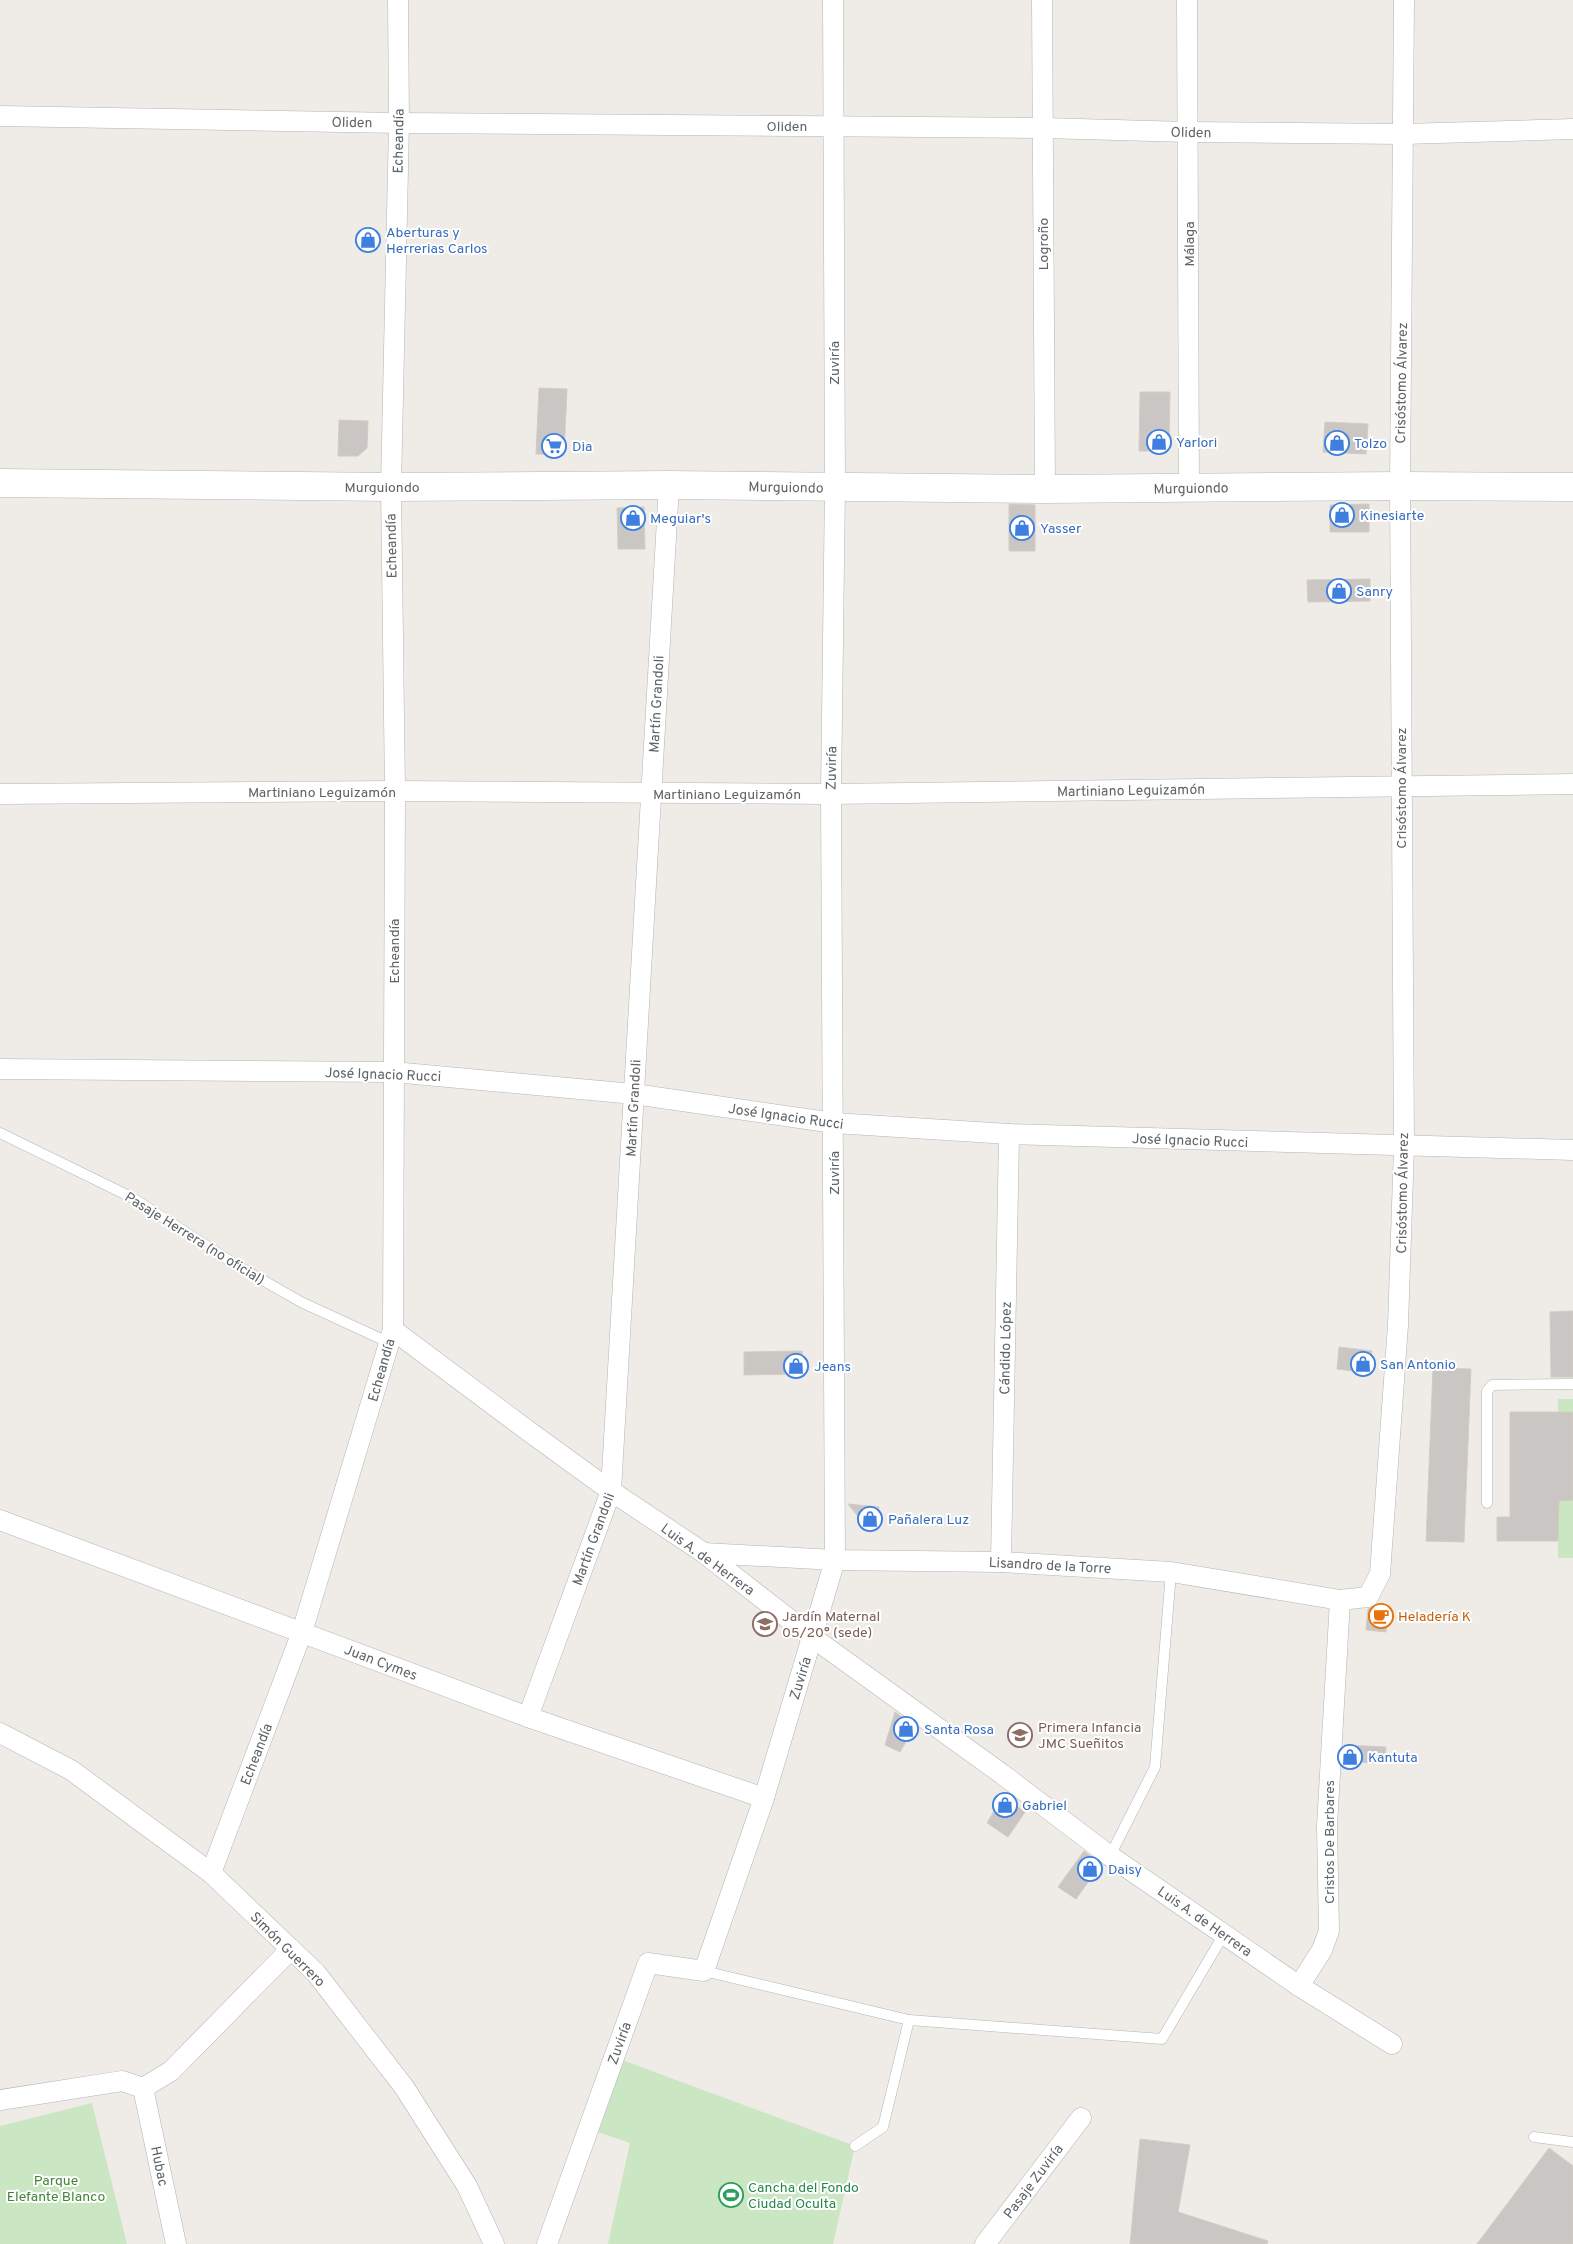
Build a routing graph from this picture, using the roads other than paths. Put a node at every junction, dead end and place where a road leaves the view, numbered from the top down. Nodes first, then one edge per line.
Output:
1 (398, 0) edge
2 (832, 0) edge
3 (1042, 0) edge
4 (1187, 0) edge
5 (1404, 0) edge
6 (0, 116) edge
7 (399, 123) junction
8 (833, 126) junction
9 (1043, 128) junction
10 (1573, 129) edge
11 (1188, 132) junction
12 (1404, 134) junction
13 (0, 483) edge
14 (669, 485) junction
15 (1400, 486) junction
16 (390, 487) junction
17 (835, 487) junction
18 (1573, 487) edge
19 (1189, 488) junction
20 (1045, 489) junction
21 (1573, 784) edge
22 (1401, 786) junction
23 (395, 792) junction
24 (0, 794) edge
25 (651, 794) junction
26 (831, 794) junction
27 (0, 1069) edge
28 (393, 1072) junction
29 (634, 1094) junction
30 (834, 1124) junction
31 (0, 1133) edge
32 (1009, 1134) junction
33 (1404, 1147) junction
34 (1573, 1150) edge
35 (391, 1336) junction
36 (1573, 1384) edge
37 (611, 1491) junction
38 (1487, 1503) dead end
39 (0, 1520) edge
40 (704, 1553) junction
41 (835, 1560) junction
42 (1001, 1562) junction
43 (1171, 1572) junction
44 (1380, 1574) joint
45 (1340, 1600) junction
46 (302, 1632) junction
47 (812, 1637) junction
48 (528, 1717) junction
49 (0, 1733) edge
50 (764, 1798) junction
51 (1110, 1856) junction
52 (211, 1873) junction
53 (1224, 1934) junction
54 (291, 1949) junction
55 (704, 1971) junction
56 (1299, 1986) junction
57 (909, 2020) junction
58 (1392, 2044) dead end
59 (143, 2088) junction
60 (0, 2100) edge
61 (1081, 2118) dead end
62 (1534, 2137) dead end
63 (1573, 2142) edge
64 (854, 2146) dead end
65 (176, 2244) edge
66 (494, 2244) edge
67 (547, 2244) edge
68 (985, 2244) edge

1 - 7 street, Echeandía
2 - 8 street, Zuviría
3 - 9 street, Logroño
4 - 11 street, Málaga
5 - 12 street, Crisóstomo Álvarez
6 - 7 street, Oliden
7 - 8 street, Oliden
7 - 16 street, Echeandía
8 - 9 street, Oliden
8 - 17 street, Zuviría
9 - 11 street, Oliden
9 - 20 street, Logroño
10 - 12 street, Oliden
11 - 12 street, Oliden
11 - 19 street, Málaga
12 - 15 street, Crisóstomo Álvarez
13 - 16 street, Murguiondo
14 - 16 street, Murguiondo
14 - 17 street, Murguiondo
14 - 25 street, Martín Grandoli
15 - 18 street, Murguiondo
15 - 19 street, Murguiondo
15 - 22 street, Crisóstomo Álvarez
16 - 23 street, Echeandía
17 - 20 street, Murguiondo
17 - 26 street, Zuviría
19 - 20 street, Murguiondo
21 - 22 street, Martiniano Leguizamón
22 - 26 street, Martiniano Leguizamón
22 - 33 street, Crisóstomo Álvarez
23 - 24 street, Martiniano Leguizamón
23 - 25 street, Martiniano Leguizamón
23 - 28 street, Echeandía
25 - 26 street, Martiniano Leguizamón
25 - 29 street, Martín Grandoli
26 - 30 street, Zuviría
27 - 28 street, José Ignacio Rucci
28 - 29 street, José Ignacio Rucci
28 - 35 street, Echeandía
29 - 30 street, José Ignacio Rucci
29 - 37 street, Martín Grandoli
30 - 32 street, José Ignacio Rucci
30 - 41 street, Zuviría
31 - 35 lane, Pasaje Herrera (no oficial)
32 - 33 street, José Ignacio Rucci
32 - 42 street, Cándido López
33 - 34 street, José Ignacio Rucci
33 - 44 street, Crisóstomo Álvarez
35 - 37 street, Luis A. de Herrera
35 - 46 street, Echeandía
36 - 38 lane
37 - 40 street, Luis A. de Herrera
37 - 48 street, Martín Grandoli
39 - 46 street, Juan Cymes
40 - 41 street, Lisandro de la Torre
40 - 47 street, Luis A. de Herrera
41 - 42 street, Lisandro de la Torre
41 - 47 street, Zuviría
42 - 43 street, Lisandro de la Torre
43 - 45 street, Lisandro de la Torre
43 - 51 lane
44 - 45 street, Lisandro de la Torre
45 - 56 street, Cristos De Barbares
46 - 48 street, Juan Cymes
46 - 52 street, Echeandía
47 - 50 street, Zuviría
47 - 51 street, Luis A. de Herrera
48 - 50 street, Juan Cymes
49 - 52 street, Simón Guerrero
50 - 55 street, Zuviría
51 - 53 street, Luis A. de Herrera
52 - 54 street, Simón Guerrero
53 - 56 street, Luis A. de Herrera
53 - 57 lane
54 - 59 street
54 - 66 street, Simón Guerrero
55 - 57 lane
55 - 67 street, Zuviría
56 - 58 street, Luis A. de Herrera
57 - 64 lane
59 - 60 street
59 - 65 street, Hubac
61 - 68 street, Pasaje Zuviría
62 - 63 lane

